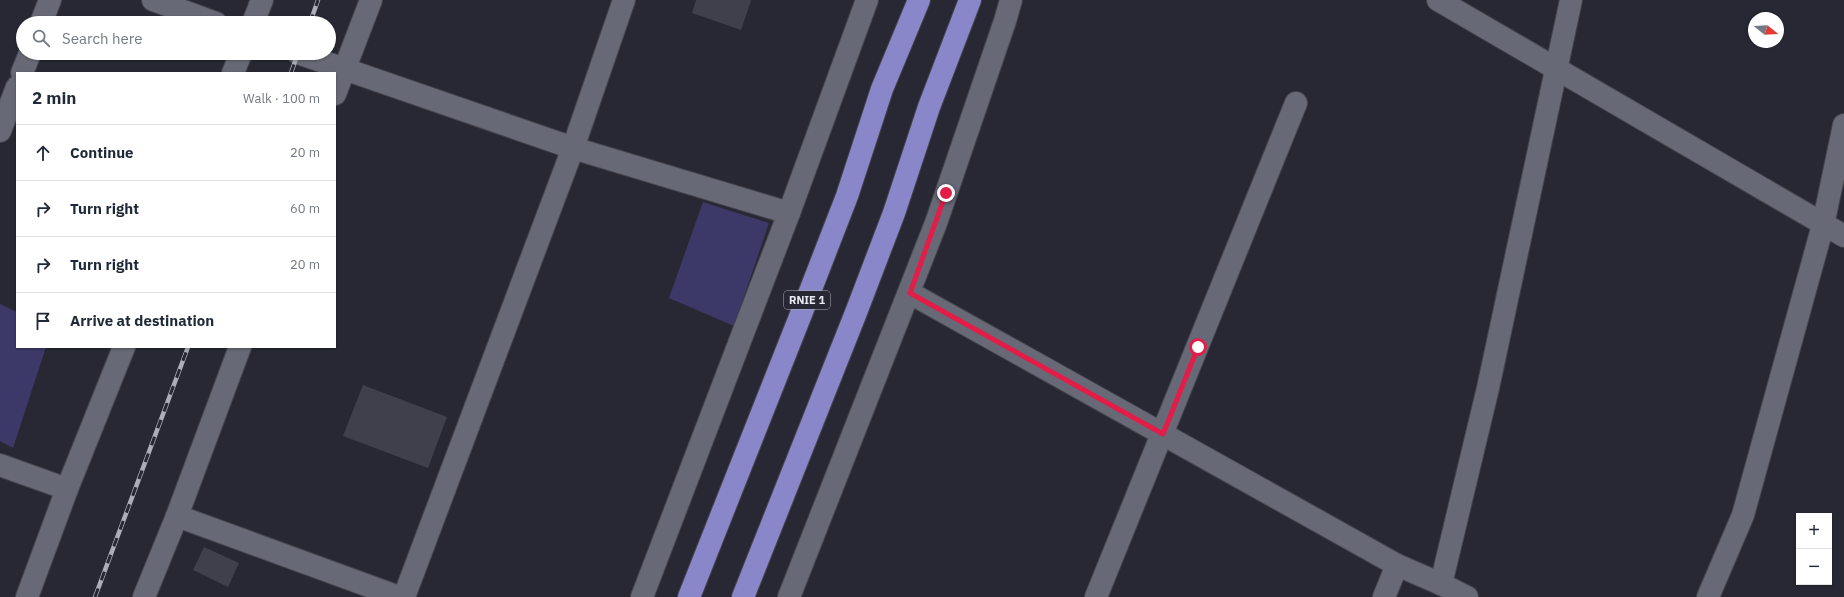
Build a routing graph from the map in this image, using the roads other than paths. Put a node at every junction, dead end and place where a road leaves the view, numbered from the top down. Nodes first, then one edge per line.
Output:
1 (50, 0) edge
2 (152, 0) edge
3 (262, 0) edge
4 (371, 0) edge
5 (624, 0) edge
6 (867, 0) edge
7 (919, 0) edge
8 (970, 0) edge
9 (1011, 0) edge
10 (1438, 0) edge
11 (1571, 0) edge
12 (44, 16) edge
13 (197, 16) edge
14 (256, 16) edge
15 (27, 60) edge
16 (238, 60) edge
17 (318, 60) edge
18 (344, 69) junction
19 (1556, 69) junction
20 (22, 72) edge
21 (233, 72) edge
22 (16, 89) edge
23 (336, 91) edge
24 (1296, 104) dead end
25 (1844, 124) edge
26 (0, 131) edge
27 (572, 148) junction
28 (788, 213) junction
29 (1823, 224) junction
30 (1844, 236) edge
31 (910, 293) junction
32 (124, 348) edge
33 (240, 348) edge
34 (1163, 434) junction
35 (0, 465) edge
36 (67, 489) junction
37 (177, 516) junction
38 (1397, 565) junction
39 (1441, 584) junction
40 (27, 597) edge
41 (144, 597) edge
42 (399, 597) edge
43 (404, 597) edge
44 (642, 597) edge
45 (689, 597) edge
46 (743, 597) edge
47 (789, 597) edge
48 (1096, 597) edge
49 (1384, 597) edge
50 (1467, 597) edge
51 (1708, 597) edge

1 - 12 street
2 - 13 street
3 - 14 street
4 - 18 street
5 - 27 street
6 - 28 street
7 - 45 highway, RNIE 1
8 - 46 highway
9 - 31 street
10 - 19 street
11 - 19 street
15 - 20 street
16 - 21 street
17 - 18 street
18 - 23 street
18 - 27 street
19 - 29 street
19 - 39 street
22 - 26 street
24 - 34 street
25 - 29 street
27 - 28 street
27 - 43 street
28 - 44 street
29 - 30 street
29 - 51 street
31 - 34 street
31 - 47 street
32 - 36 street
33 - 37 street
34 - 38 street
34 - 48 street
35 - 36 street
36 - 40 street
37 - 41 street
37 - 42 street
38 - 39 street
38 - 49 street
39 - 50 street

